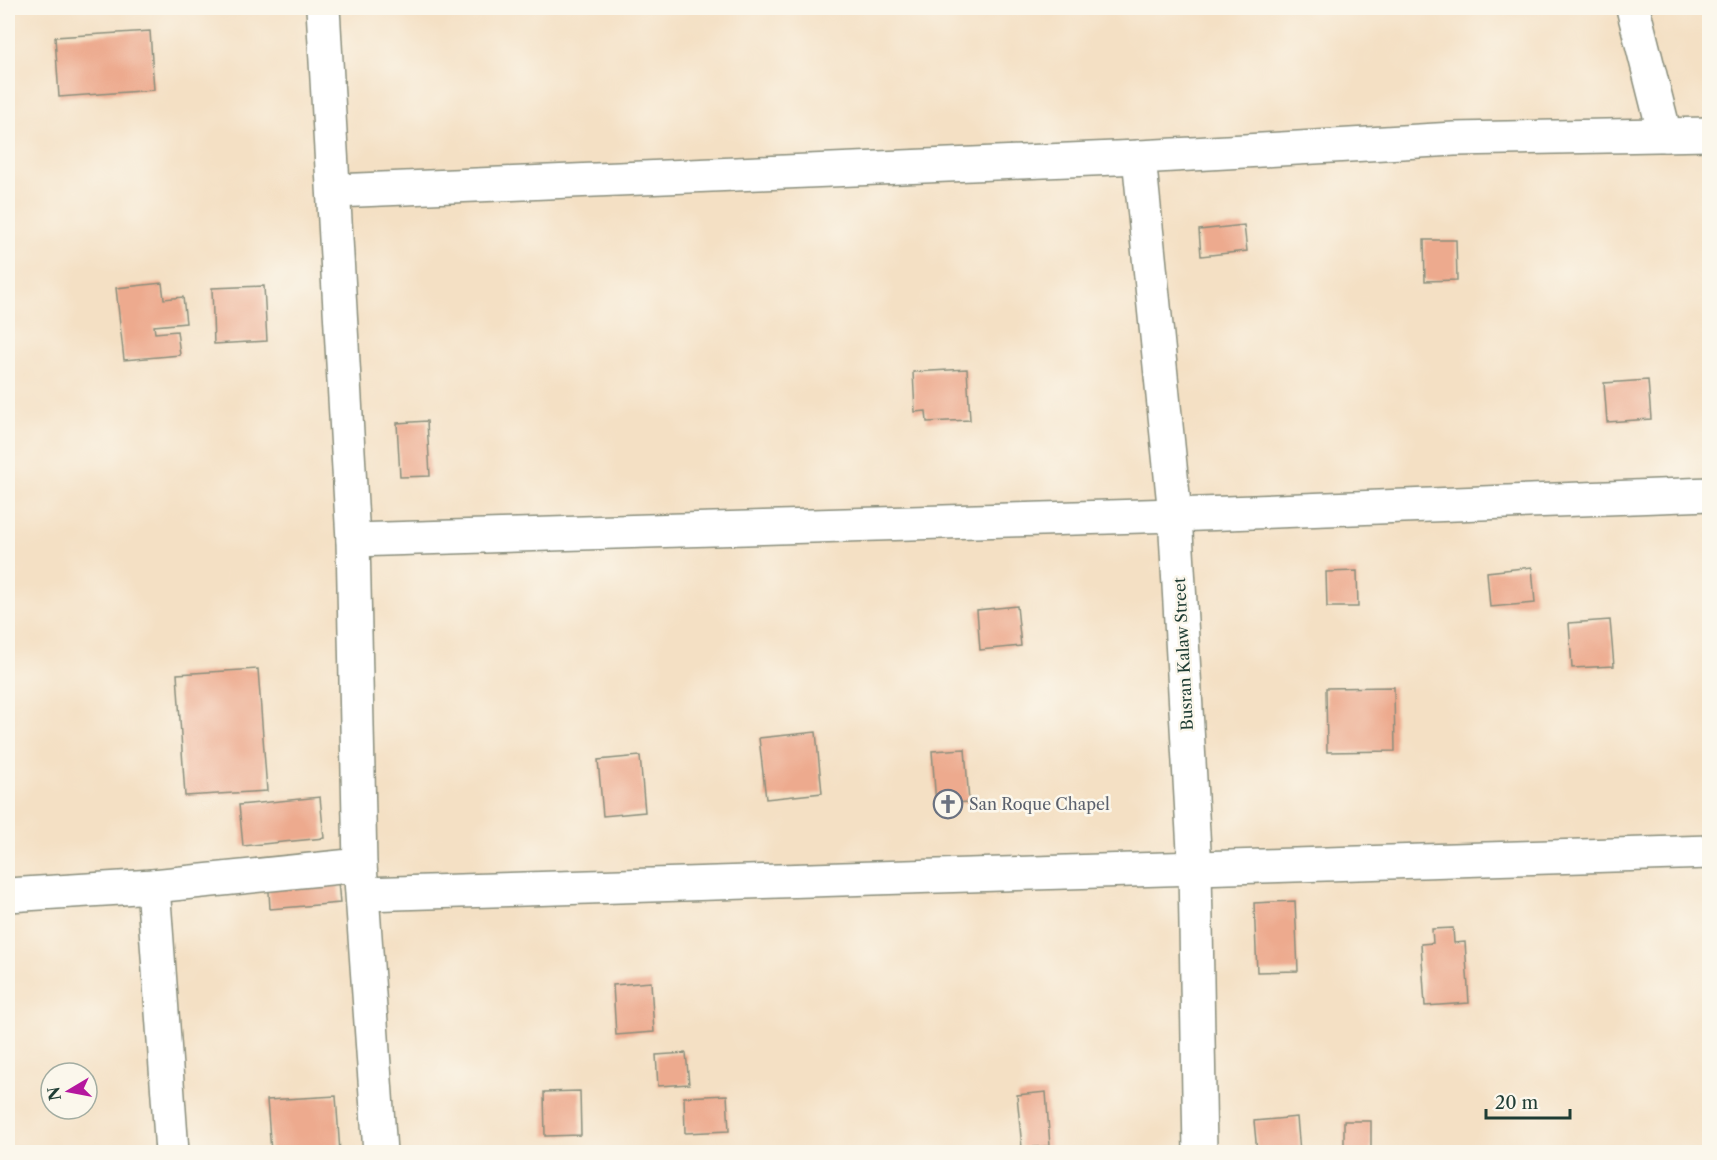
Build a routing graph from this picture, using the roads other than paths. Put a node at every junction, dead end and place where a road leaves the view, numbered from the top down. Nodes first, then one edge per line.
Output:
1 (323, 8) edge
2 (1633, 8) edge
3 (1710, 134) edge
4 (1665, 135) junction
5 (1139, 157) junction
6 (334, 190) junction
7 (1710, 494) edge
8 (1175, 515) junction
9 (353, 540) junction
10 (1710, 852) edge
11 (1195, 868) junction
12 (362, 880) junction
13 (153, 886) junction
14 (8, 895) edge
15 (172, 1152) edge
16 (380, 1152) edge
17 (1200, 1152) edge

1 - 6 street
2 - 4 street
3 - 4 street
4 - 5 street
5 - 6 street
5 - 8 street, Busran Kalaw Street
6 - 9 street
7 - 8 street
8 - 9 street
8 - 11 street, Busran Kalaw Street
9 - 12 street
10 - 11 street
11 - 12 street
11 - 17 street, Busran Kalaw Street
12 - 13 street
12 - 16 street
13 - 14 street
13 - 15 street

